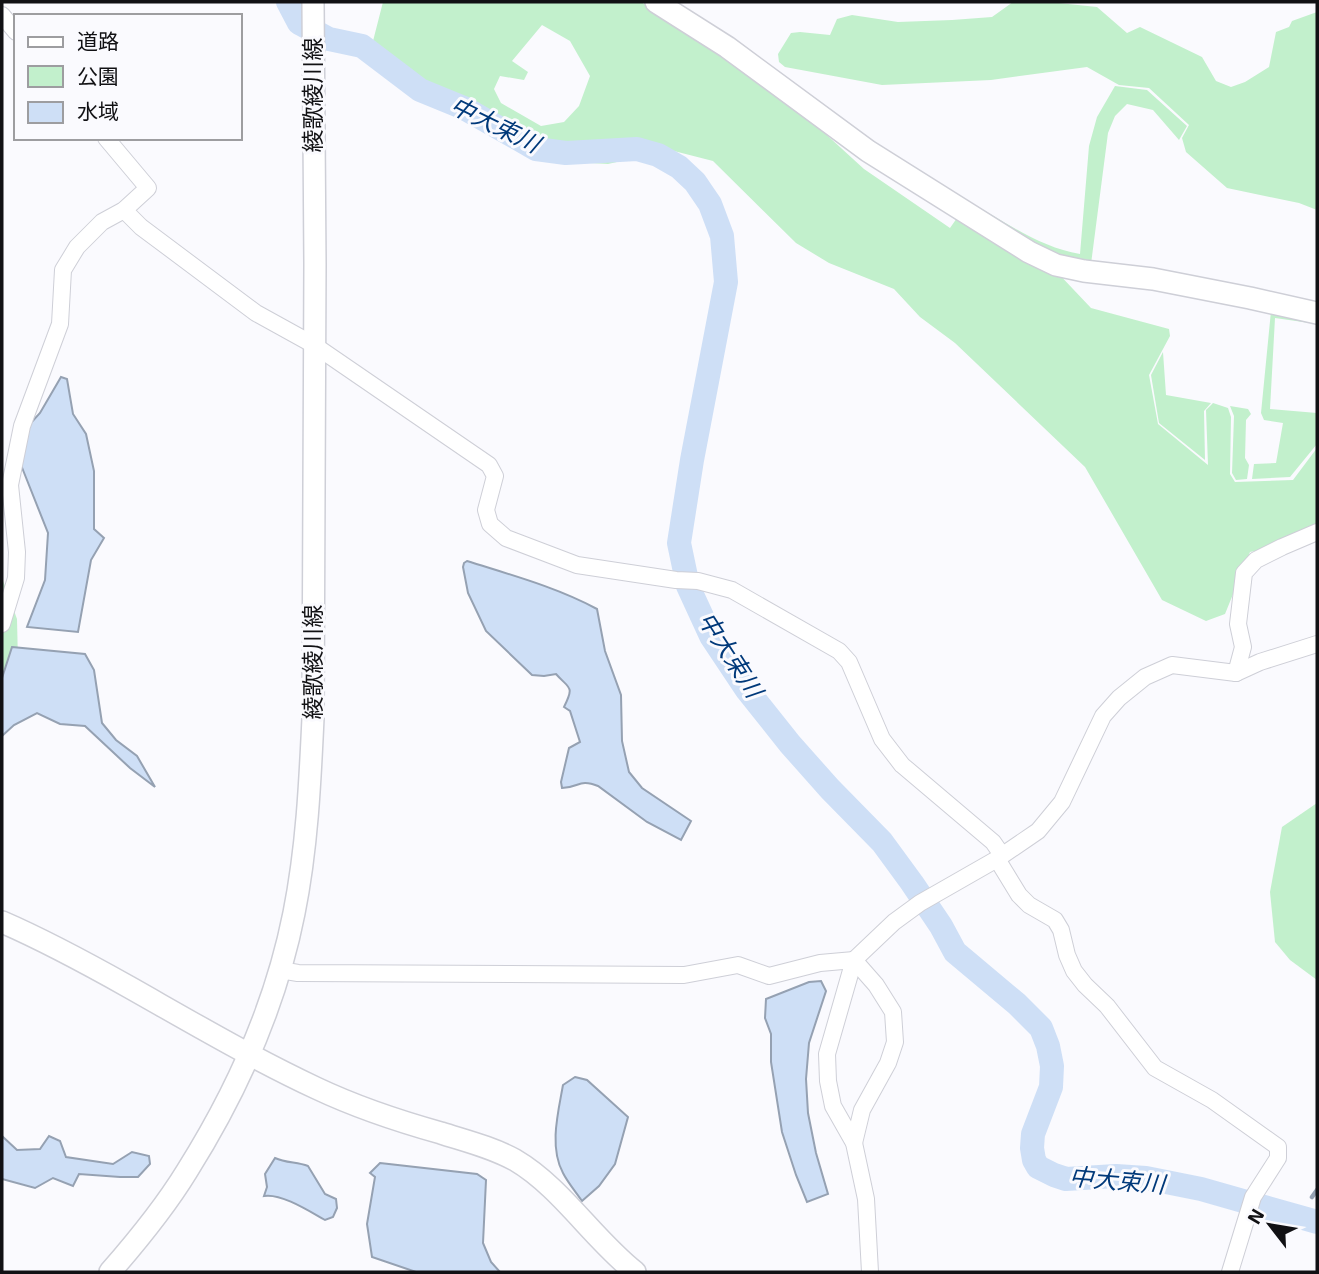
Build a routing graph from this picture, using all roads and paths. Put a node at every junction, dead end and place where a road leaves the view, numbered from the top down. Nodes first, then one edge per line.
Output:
1 (656, 2) edge
2 (2, 15) edge
3 (313, 22) edge
4 (14, 30) edge
5 (108, 140) edge
6 (124, 210) junction
7 (1317, 313) edge
8 (314, 345) junction
9 (1317, 532) edge
10 (2, 624) edge
11 (1317, 644) edge
12 (1236, 673) junction
13 (1000, 857) junction
14 (2, 922) edge
15 (854, 960) junction
16 (280, 970) junction
17 (249, 1055) junction
18 (854, 1143) junction
19 (110, 1272) edge
20 (635, 1272) edge
21 (870, 1272) edge
22 (1230, 1272) edge

1 - 7 street
2 - 4 street
3 - 8 street, 綾歌綾川線
5 - 6 street
6 - 8 street
6 - 10 street
8 - 13 street
8 - 16 street, 綾歌綾川線
9 - 12 street
11 - 12 street
12 - 13 street
13 - 15 street
13 - 22 street
14 - 17 street
15 - 16 street
15 - 18 street
15 - 18 street
16 - 17 street, 綾歌綾川線
17 - 19 street, 綾歌綾川線
17 - 20 street
18 - 21 street

